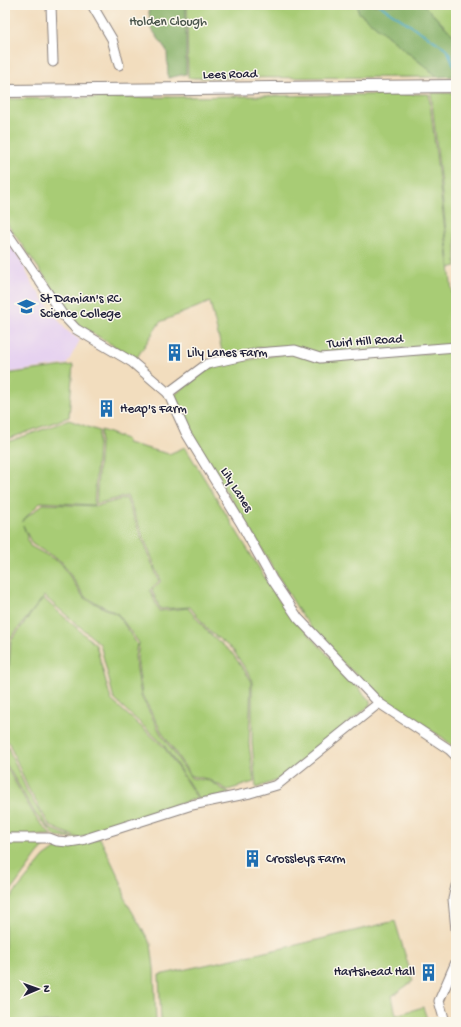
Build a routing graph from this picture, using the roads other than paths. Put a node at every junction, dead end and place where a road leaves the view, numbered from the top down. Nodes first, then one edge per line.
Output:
1 (51, 5) edge
2 (92, 5) edge
3 (53, 62) dead end
4 (119, 64) dead end
5 (456, 86) edge
6 (5, 91) edge
7 (5, 230) edge
8 (456, 347) edge
9 (168, 393) junction
10 (379, 703) junction
11 (456, 756) edge
12 (5, 838) edge
13 (456, 886) edge
14 (456, 930) edge
15 (456, 962) edge
16 (445, 1022) edge

1 - 3 street
2 - 4 street
5 - 6 main road, Lees Road
7 - 9 street, Lily Lanes
8 - 9 street, Twirl Hill Road
9 - 10 street, Lily Lanes
10 - 11 street, Lily Lanes
10 - 12 street
13 - 14 street
15 - 16 street

